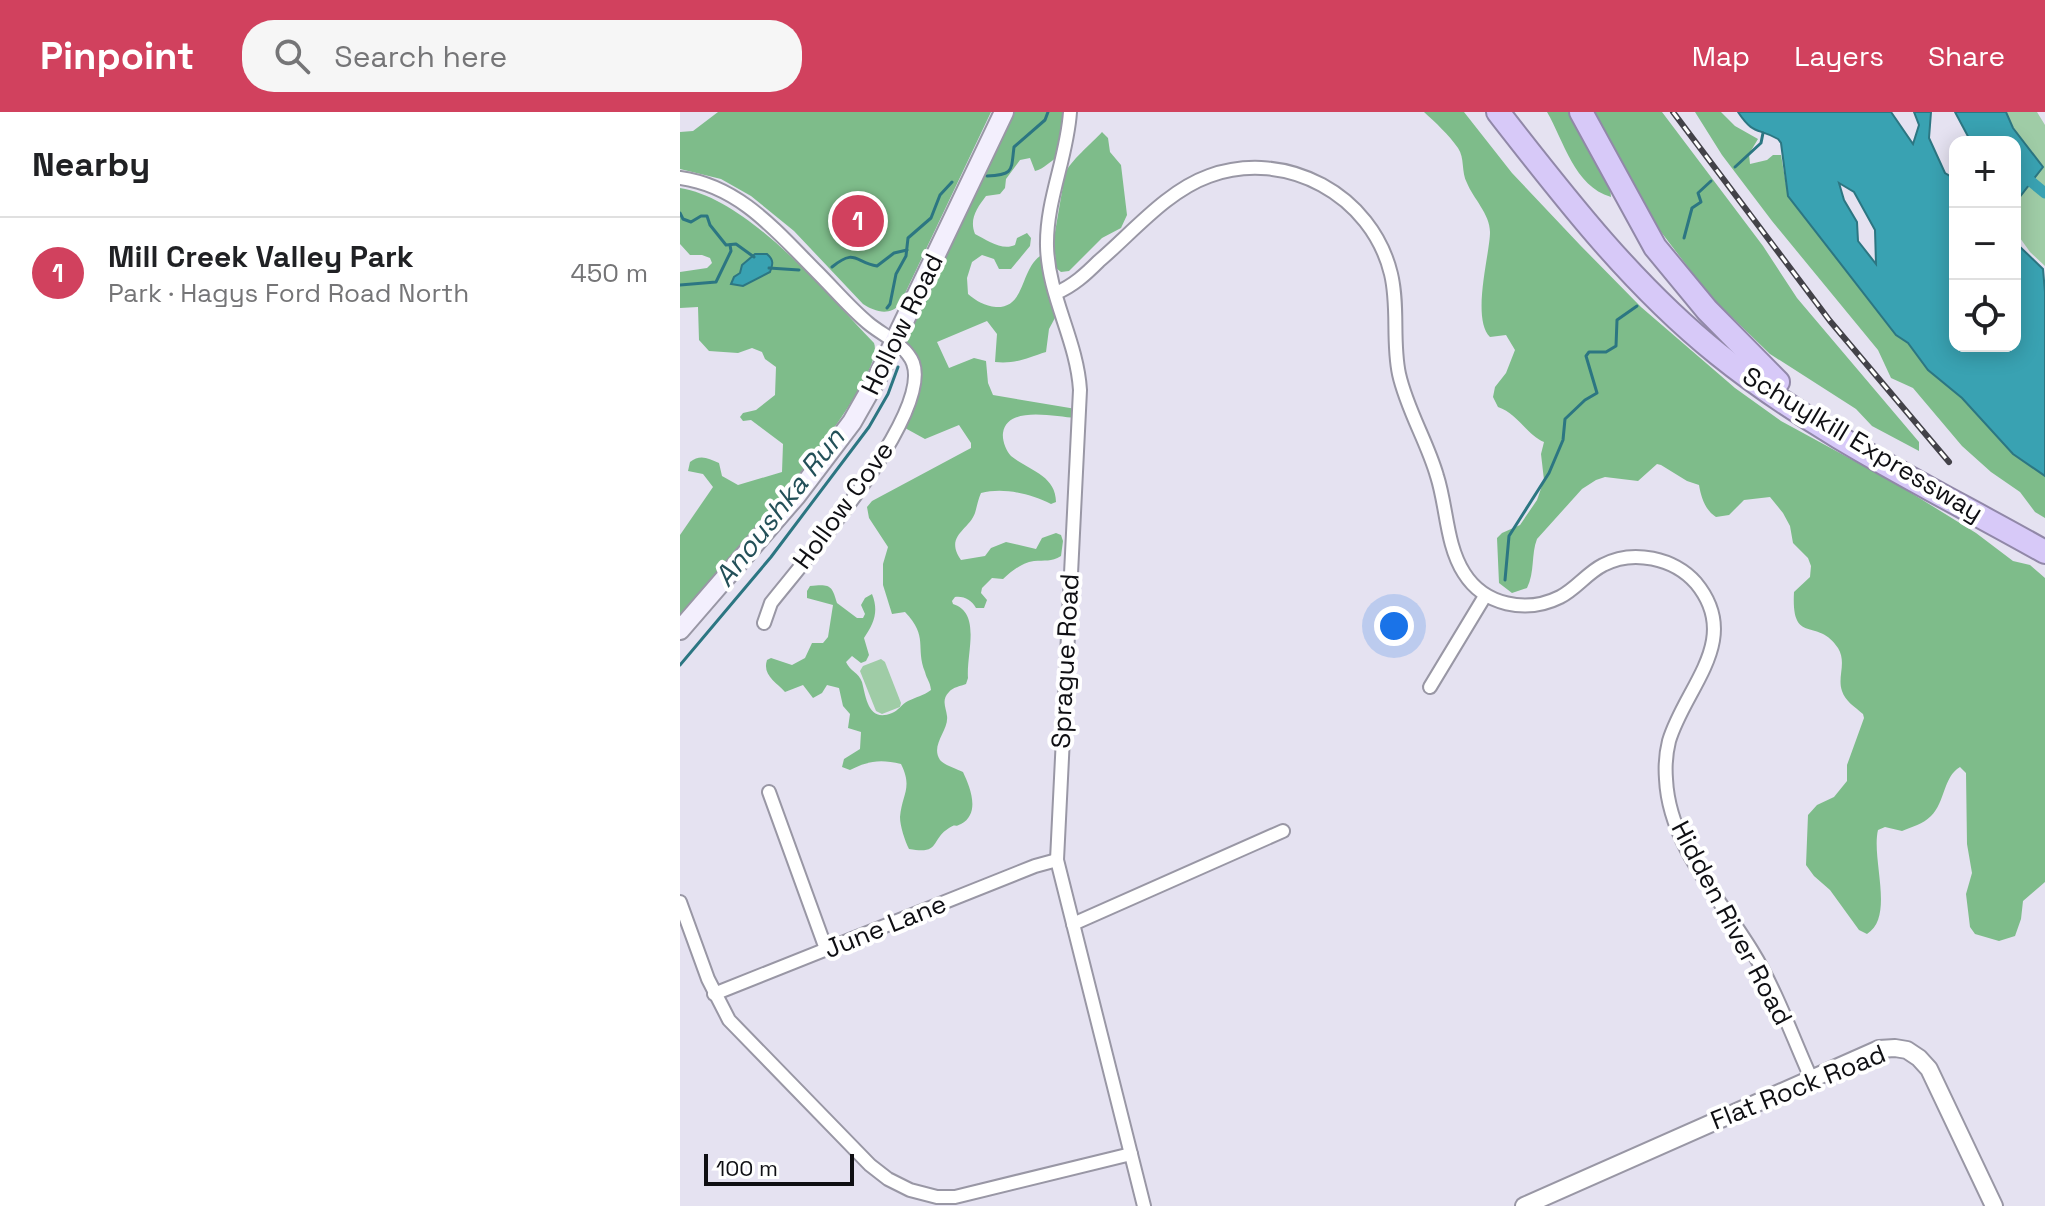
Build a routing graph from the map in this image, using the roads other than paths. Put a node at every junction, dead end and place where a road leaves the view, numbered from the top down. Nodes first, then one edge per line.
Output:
1 (1004, 112) edge
2 (1070, 112) edge
3 (1581, 112) edge
4 (1502, 113) edge
5 (680, 178) edge
6 (1056, 293) junction
7 (894, 342) junction
8 (1778, 382) junction
9 (2045, 537) edge
10 (2045, 552) edge
11 (1485, 596) junction
12 (764, 623) dead end
13 (680, 630) edge
14 (1430, 687) dead end
15 (769, 792) dead end
16 (1283, 831) dead end
17 (1057, 860) junction
18 (680, 902) edge
19 (1073, 924) junction
20 (826, 949) junction
21 (714, 994) junction
22 (1811, 1078) junction
23 (1131, 1154) junction
24 (1144, 1206) edge
25 (1524, 1206) edge
26 (1994, 1206) edge

1 - 7 main road, Hollow Road
2 - 6 street, Sprague Road
3 - 8 highway
4 - 8 highway, Schuylkill Expressway
4 - 10 highway, Schuylkill Expressway
5 - 7 street
6 - 11 street
6 - 17 street, Sprague Road
7 - 12 street, Hollow Cove
7 - 13 main road, Hollow Road
8 - 9 highway, Schuylkill Expressway
11 - 14 street
11 - 22 street, Hidden River Road
15 - 20 street
16 - 19 street
17 - 19 street, Sprague Road
17 - 20 street, June Lane
18 - 21 street
19 - 23 street, Sprague Road
20 - 21 street, June Lane
21 - 23 street
22 - 25 street, Flat Rock Road
22 - 26 street, Flat Rock Road
23 - 24 street, Sprague Road

